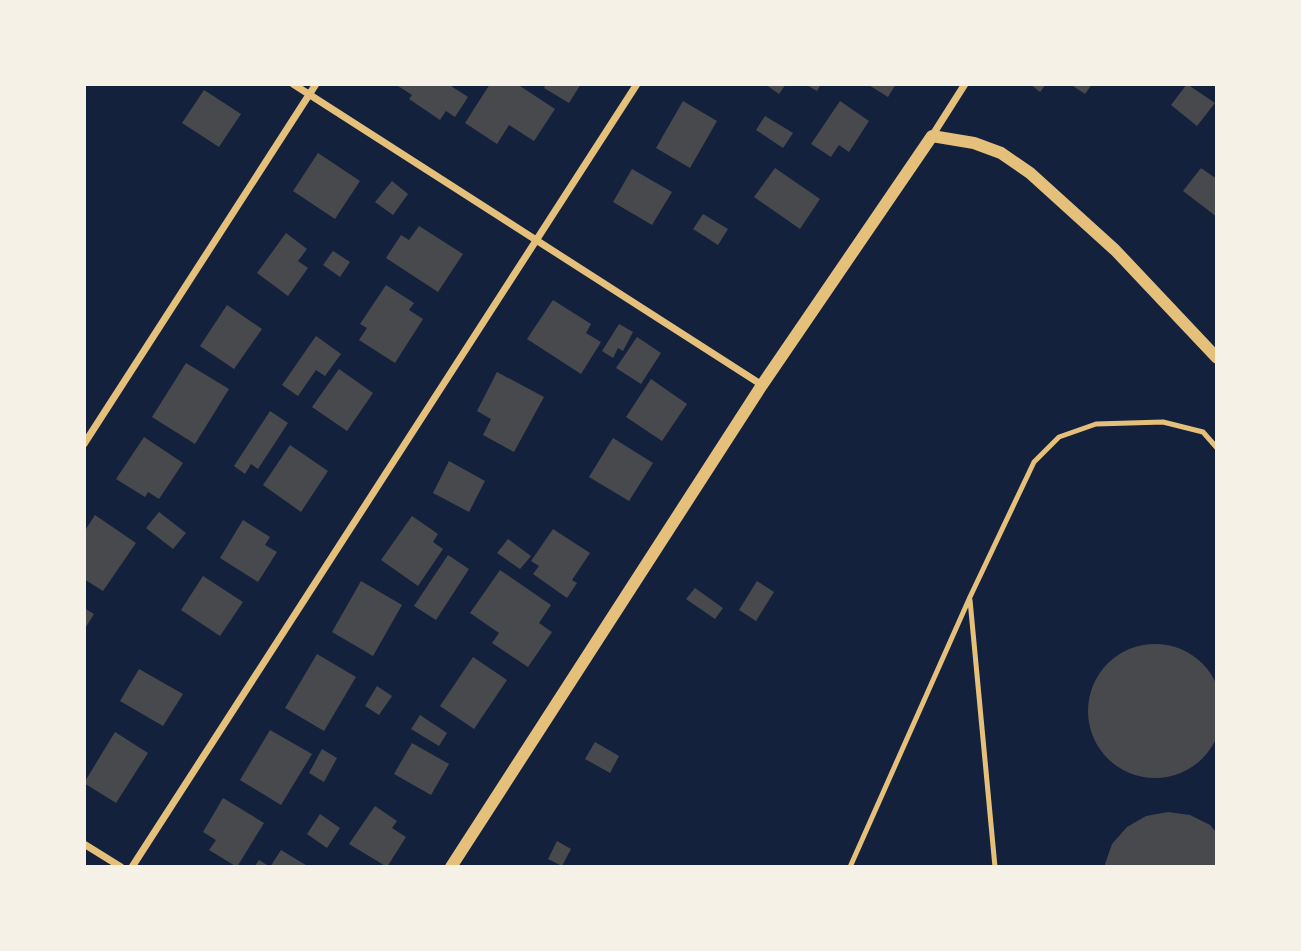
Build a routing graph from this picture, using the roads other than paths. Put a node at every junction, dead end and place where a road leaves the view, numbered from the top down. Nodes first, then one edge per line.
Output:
1 (293, 84) edge
2 (316, 84) edge
3 (637, 84) edge
4 (965, 84) edge
5 (309, 94) junction
6 (932, 136) junction
7 (535, 239) junction
8 (1217, 358) edge
9 (762, 385) junction
10 (84, 444) edge
11 (1217, 448) edge
12 (970, 597) junction
13 (84, 844) edge
14 (121, 867) edge
15 (132, 867) edge
16 (451, 867) edge
17 (850, 867) edge
18 (995, 867) edge

1 - 5 street
2 - 5 street
3 - 7 street
4 - 6 street
5 - 7 street
5 - 10 street
6 - 8 street
6 - 9 street
7 - 9 street
7 - 15 street
9 - 16 street
11 - 12 lane
12 - 17 lane
12 - 18 lane
13 - 14 street

